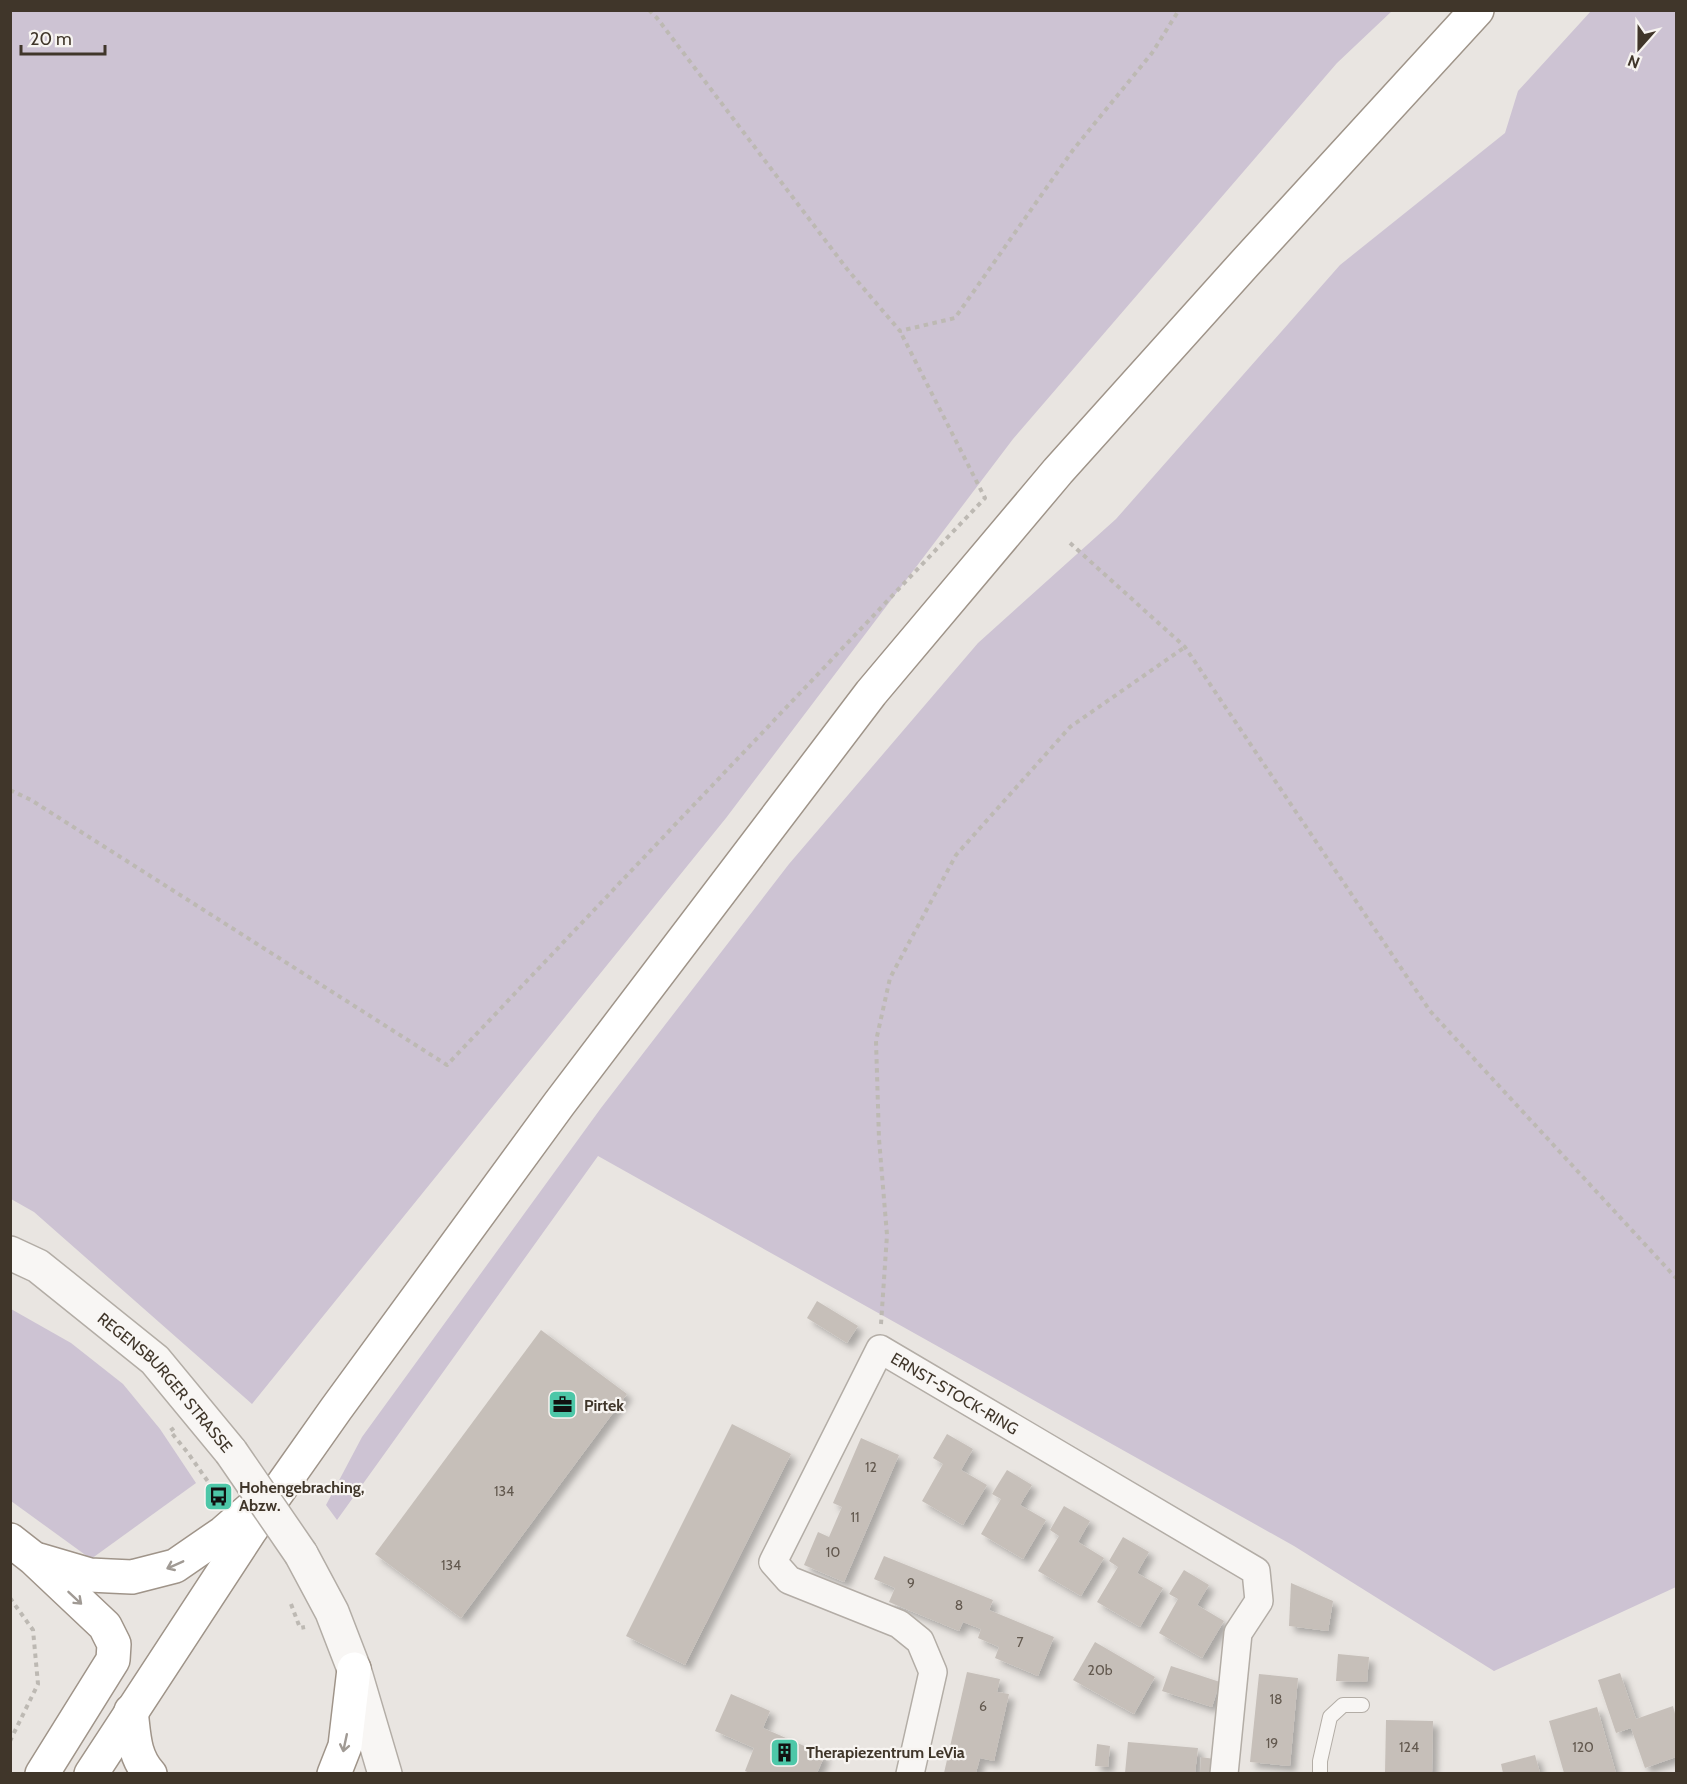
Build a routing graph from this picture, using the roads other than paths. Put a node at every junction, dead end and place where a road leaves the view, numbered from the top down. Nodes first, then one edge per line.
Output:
1 (1477, 10) edge
2 (10, 1252) edge
3 (288, 1478) junction
4 (22, 1549) edge
5 (354, 1670) junction
6 (1362, 1705) dead end
7 (131, 1711) junction
8 (42, 1773) edge
9 (91, 1773) edge
10 (150, 1773) edge
11 (334, 1773) edge
12 (385, 1773) edge
13 (910, 1773) edge
14 (1224, 1773) edge
15 (1320, 1773) edge

1 - 3 highway
2 - 5 street, REGENSBURGER STRASSE, bridge
3 -> 4 highway
3 - 7 highway
4 -> 8 highway
5 -> 11 highway
5 - 12 street, REGENSBURGER STRASSE
6 - 15 lane
7 - 9 highway
7 - 10 highway
13 - 14 street, ERNST-STOCK-RING

